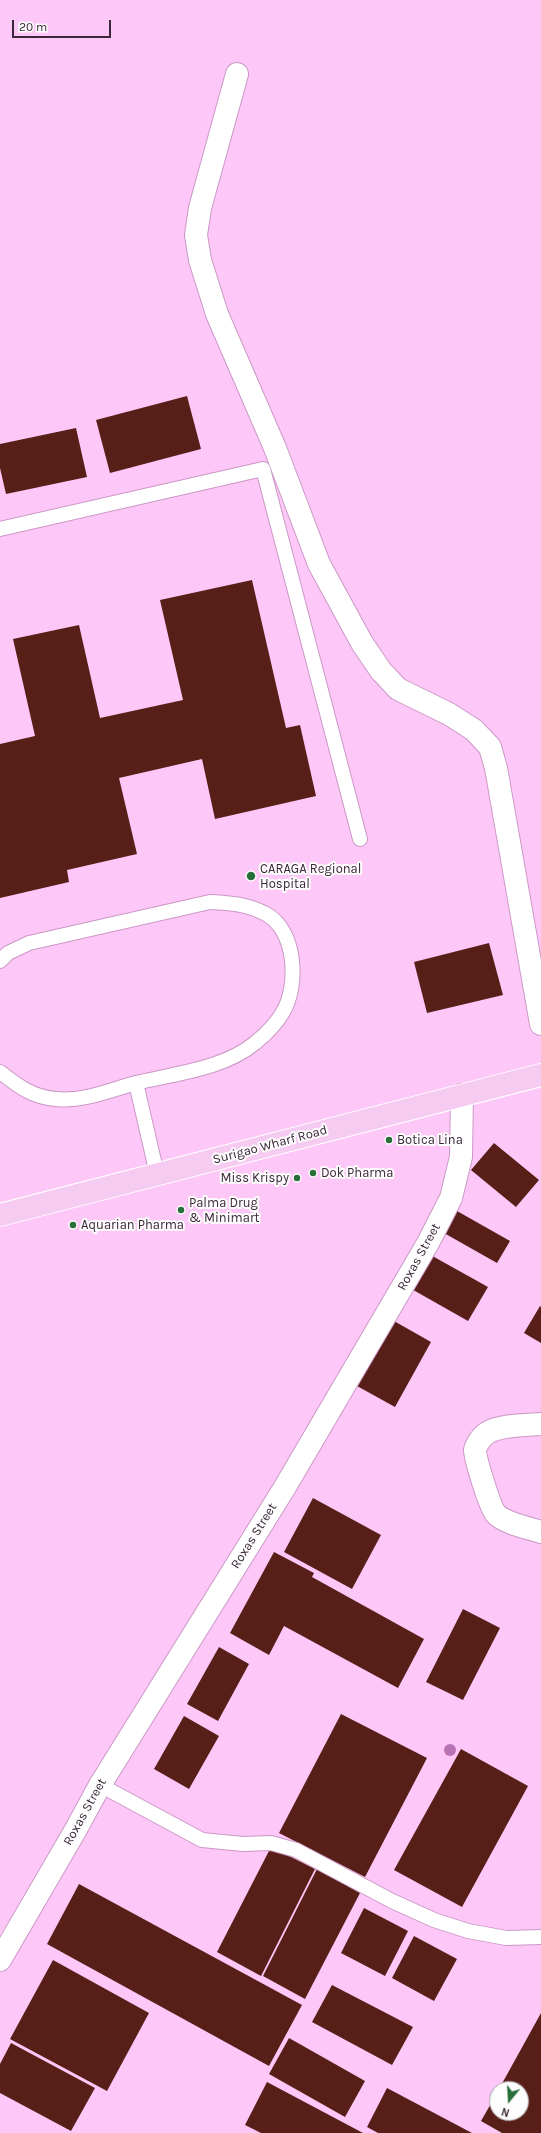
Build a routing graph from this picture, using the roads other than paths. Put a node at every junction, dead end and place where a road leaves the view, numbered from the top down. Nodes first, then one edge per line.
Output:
1 (237, 74) dead end
2 (0, 529) edge
3 (360, 839) dead end
4 (0, 961) edge
5 (541, 1024) edge
6 (0, 1072) edge
7 (541, 1075) edge
8 (136, 1083) junction
9 (462, 1095) junction
10 (157, 1174) junction
11 (0, 1215) edge
12 (541, 1424) edge
13 (541, 1532) edge
14 (100, 1785) junction
15 (541, 1937) edge
16 (0, 1960) edge

1 - 5 street
2 - 3 lane
4 - 8 lane
6 - 8 lane
7 - 9 main road, Surigao Wharf Road
8 - 10 lane
9 - 10 main road, Surigao Wharf Road
9 - 14 street, Roxas Street
10 - 11 main road, Surigao Wharf Road
12 - 13 street
14 - 15 lane
14 - 16 street, Roxas Street

